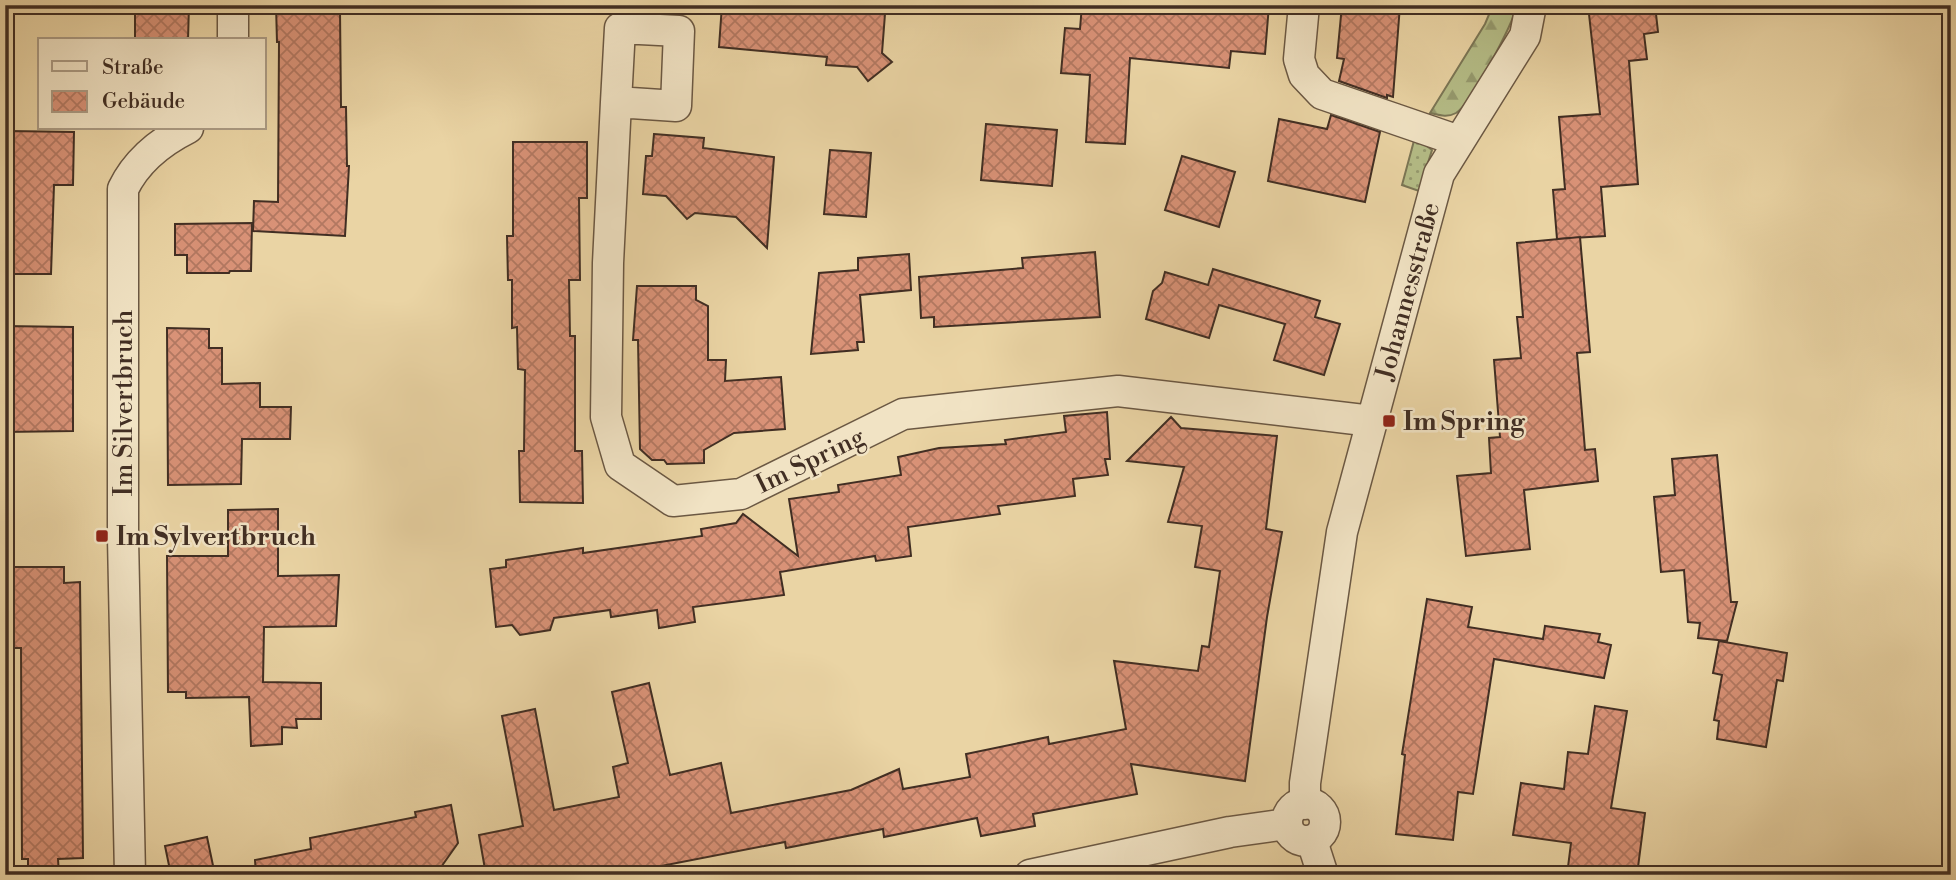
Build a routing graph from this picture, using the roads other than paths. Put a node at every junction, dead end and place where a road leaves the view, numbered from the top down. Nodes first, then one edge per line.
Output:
1 (233, 5) edge
2 (1304, 5) edge
3 (1531, 5) edge
4 (233, 38) edge
5 (616, 102) dead end
6 (184, 130) edge
7 (1459, 141) junction
8 (1372, 421) junction
9 (1296, 814) junction
10 (130, 875) edge
11 (1030, 875) edge
12 (1323, 875) edge

1 - 4 street
2 - 7 street
3 - 7 street, Johannesstraße
5 - 8 street, Im Spring
6 - 10 street, Im Silvertbruch
7 - 8 street, Johannesstraße
8 - 9 street, Johannesstraße
9 - 11 street
9 - 12 street

